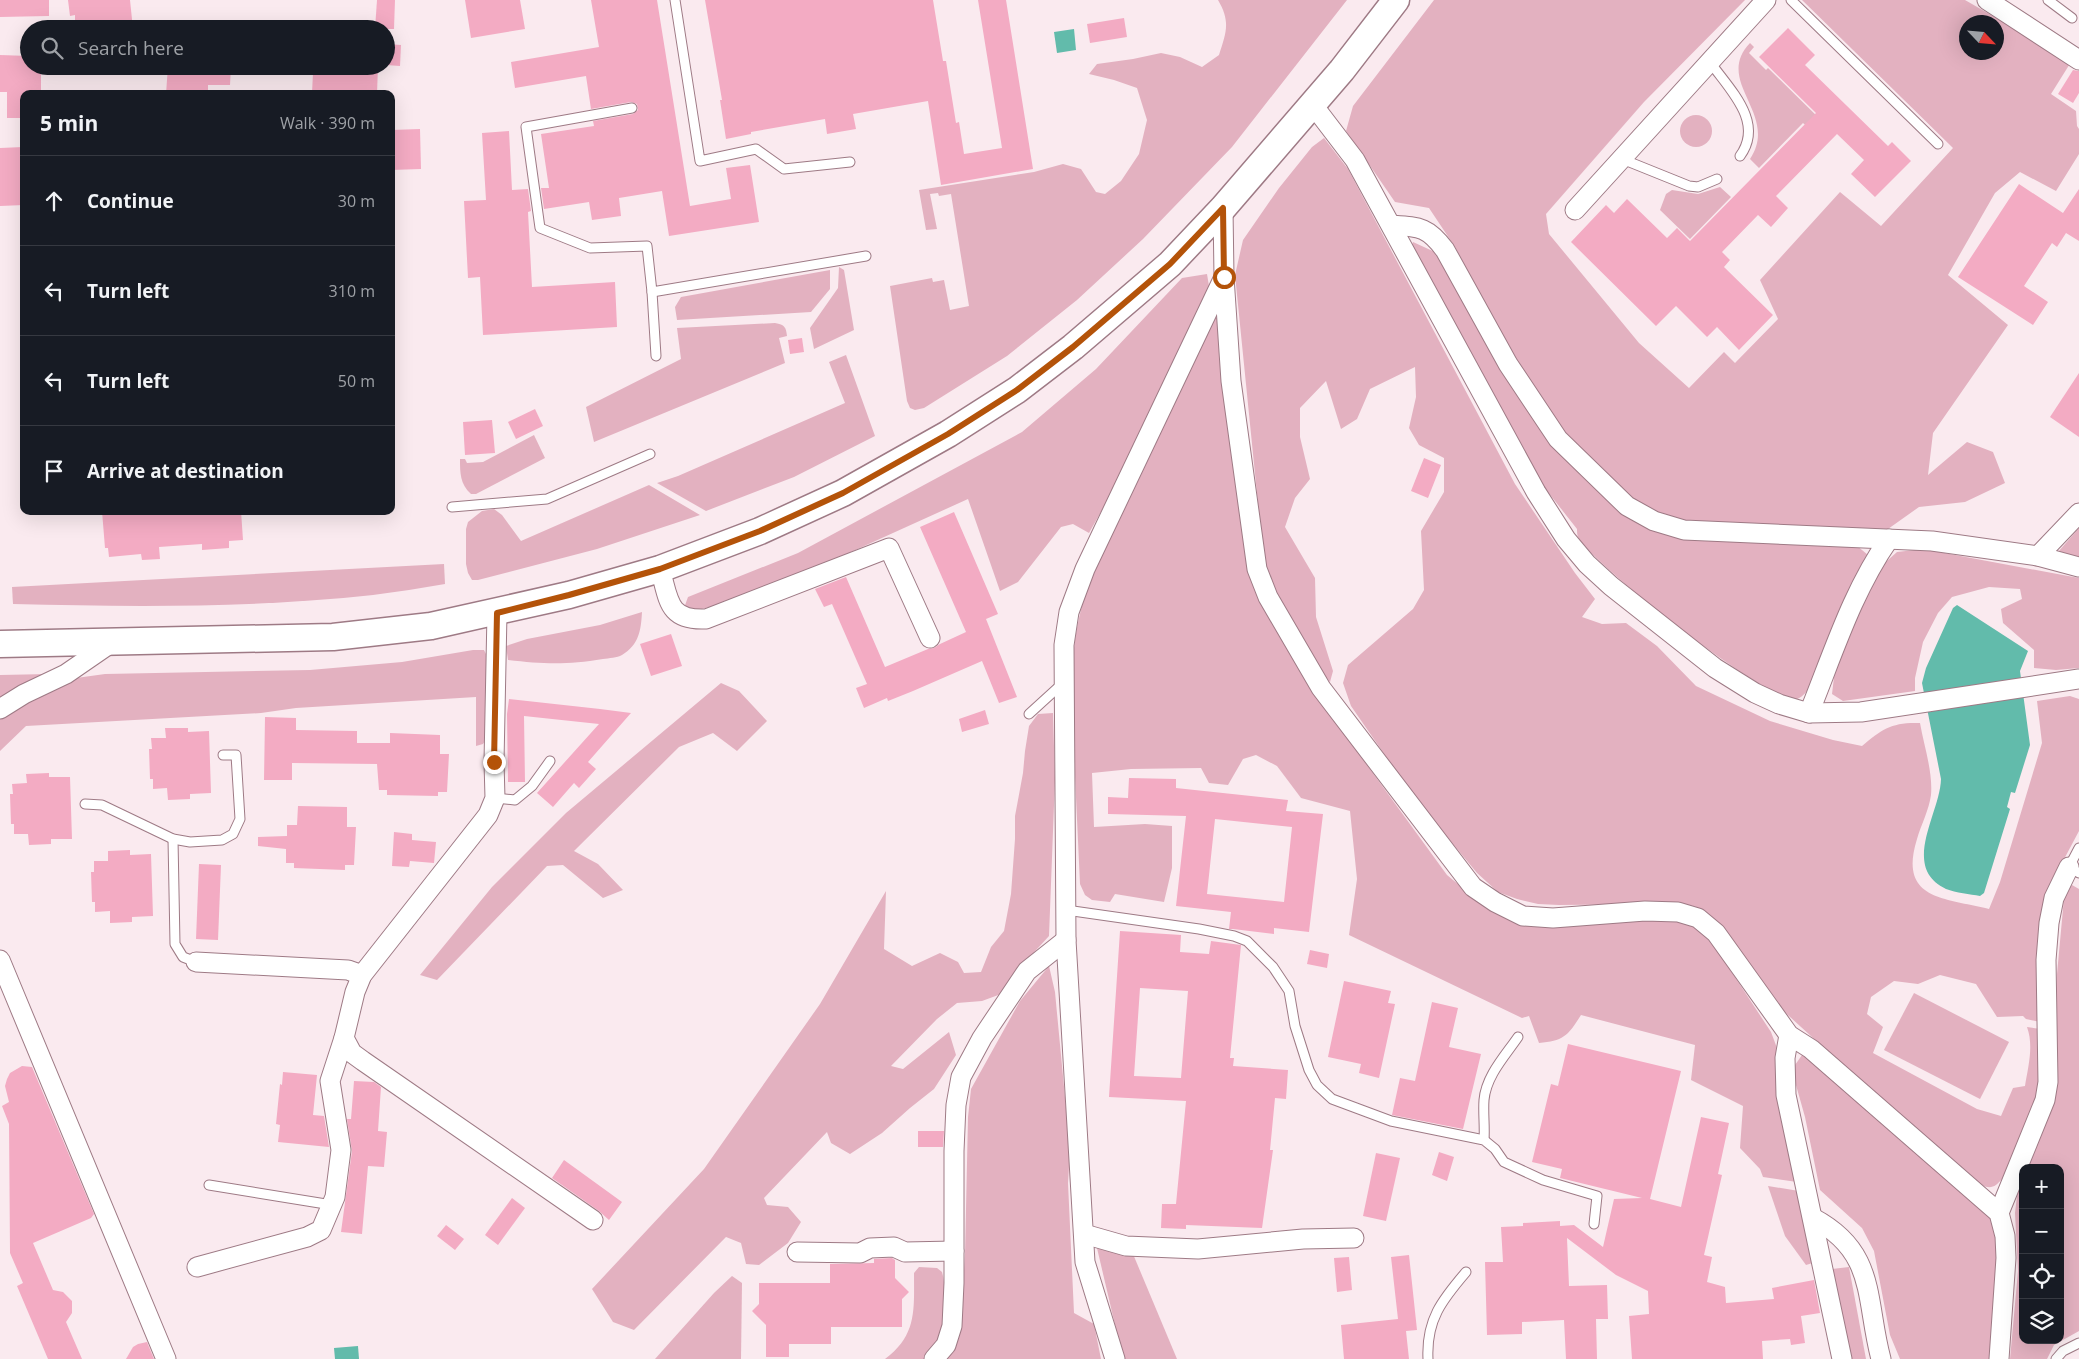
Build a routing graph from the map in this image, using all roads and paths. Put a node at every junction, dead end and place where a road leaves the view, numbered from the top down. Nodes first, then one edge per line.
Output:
1 (675, 0) edge
2 (1396, 0) edge
3 (1766, 0) edge
4 (1790, 0) edge
5 (1987, 0) edge
6 (2048, 0) edge
7 (2072, 18) dead end
8 (2079, 60) edge
9 (1710, 62) junction
10 (1313, 105) junction
11 (632, 108) dead end
12 (1938, 144) dead end
13 (1740, 156) dead end
14 (1621, 158) junction
15 (850, 162) dead end
16 (1717, 179) dead end
17 (1223, 208) junction
18 (1575, 210) dead end
19 (1392, 225) junction
20 (866, 256) dead end
21 (1224, 277) junction
22 (652, 292) junction
23 (656, 356) dead end
24 (650, 454) dead end
25 (452, 508) dead end
26 (2079, 513) edge
27 (1889, 539) junction
28 (2038, 556) junction
29 (2079, 567) edge
30 (660, 569) junction
31 (497, 613) junction
32 (930, 638) dead end
33 (111, 643) junction
34 (0, 644) edge
35 (2074, 679) edge
36 (1063, 683) junction
37 (0, 709) edge
38 (1809, 713) junction
39 (1029, 714) dead end
40 (223, 754) dead end
41 (550, 761) dead end
42 (496, 798) junction
43 (85, 804) dead end
44 (173, 839) junction
45 (2079, 848) edge
46 (2074, 870) edge
47 (1065, 910) junction
48 (1066, 940) junction
49 (0, 960) edge
50 (196, 962) joint
51 (362, 975) junction
52 (1789, 1035) junction
53 (1518, 1037) dead end
54 (344, 1038) junction
55 (1484, 1140) junction
56 (209, 1185) dead end
57 (332, 1205) junction
58 (1999, 1213) junction
59 (1813, 1218) junction
60 (593, 1220) dead end
61 (1594, 1224) dead end
62 (1084, 1234) junction
63 (1354, 1238) dead end
64 (954, 1251) junction
65 (797, 1252) dead end
66 (196, 1268) dead end
67 (1466, 1272) dead end
68 (2079, 1343) edge
69 (166, 1359) edge
70 (934, 1359) edge
71 (1115, 1359) edge
72 (1428, 1359) edge
73 (1842, 1359) edge
74 (1882, 1359) edge
75 (1999, 1359) edge
76 (2056, 1359) edge

1 - 15 lane
2 - 10 street
3 - 9 street
4 - 12 lane
5 - 8 street
6 - 7 lane
9 - 13 lane
9 - 14 street
10 - 17 street
10 - 19 street
11 - 22 lane
14 - 16 lane
14 - 18 street
17 - 21 street
17 - 30 street
19 - 27 street
19 - 38 street
20 - 22 lane
21 - 36 street
21 - 52 street
22 - 23 lane
24 - 25 lane
26 - 28 street
27 - 28 street
27 - 38 street
28 - 29 street
30 - 31 street
30 - 32 street
31 - 33 street
31 - 42 street
33 - 34 street
33 - 37 street
35 - 38 street
36 - 39 lane
36 - 47 street
40 - 44 lane
41 - 42 lane
42 - 51 street
43 - 44 lane
44 - 50 lane
45 - 46 lane
46 - 58 street
47 - 48 street
47 - 55 lane
48 - 62 street
48 - 64 street
49 - 69 street
50 - 51 street
51 - 54 street
52 - 58 street
52 - 59 street
53 - 55 lane
54 - 57 street
54 - 60 street
55 - 61 lane
56 - 57 lane
57 - 66 street
58 - 75 street
59 - 73 street
59 - 74 street
62 - 63 street
62 - 71 street
64 - 65 street
64 - 70 street
67 - 72 lane
68 - 76 lane

